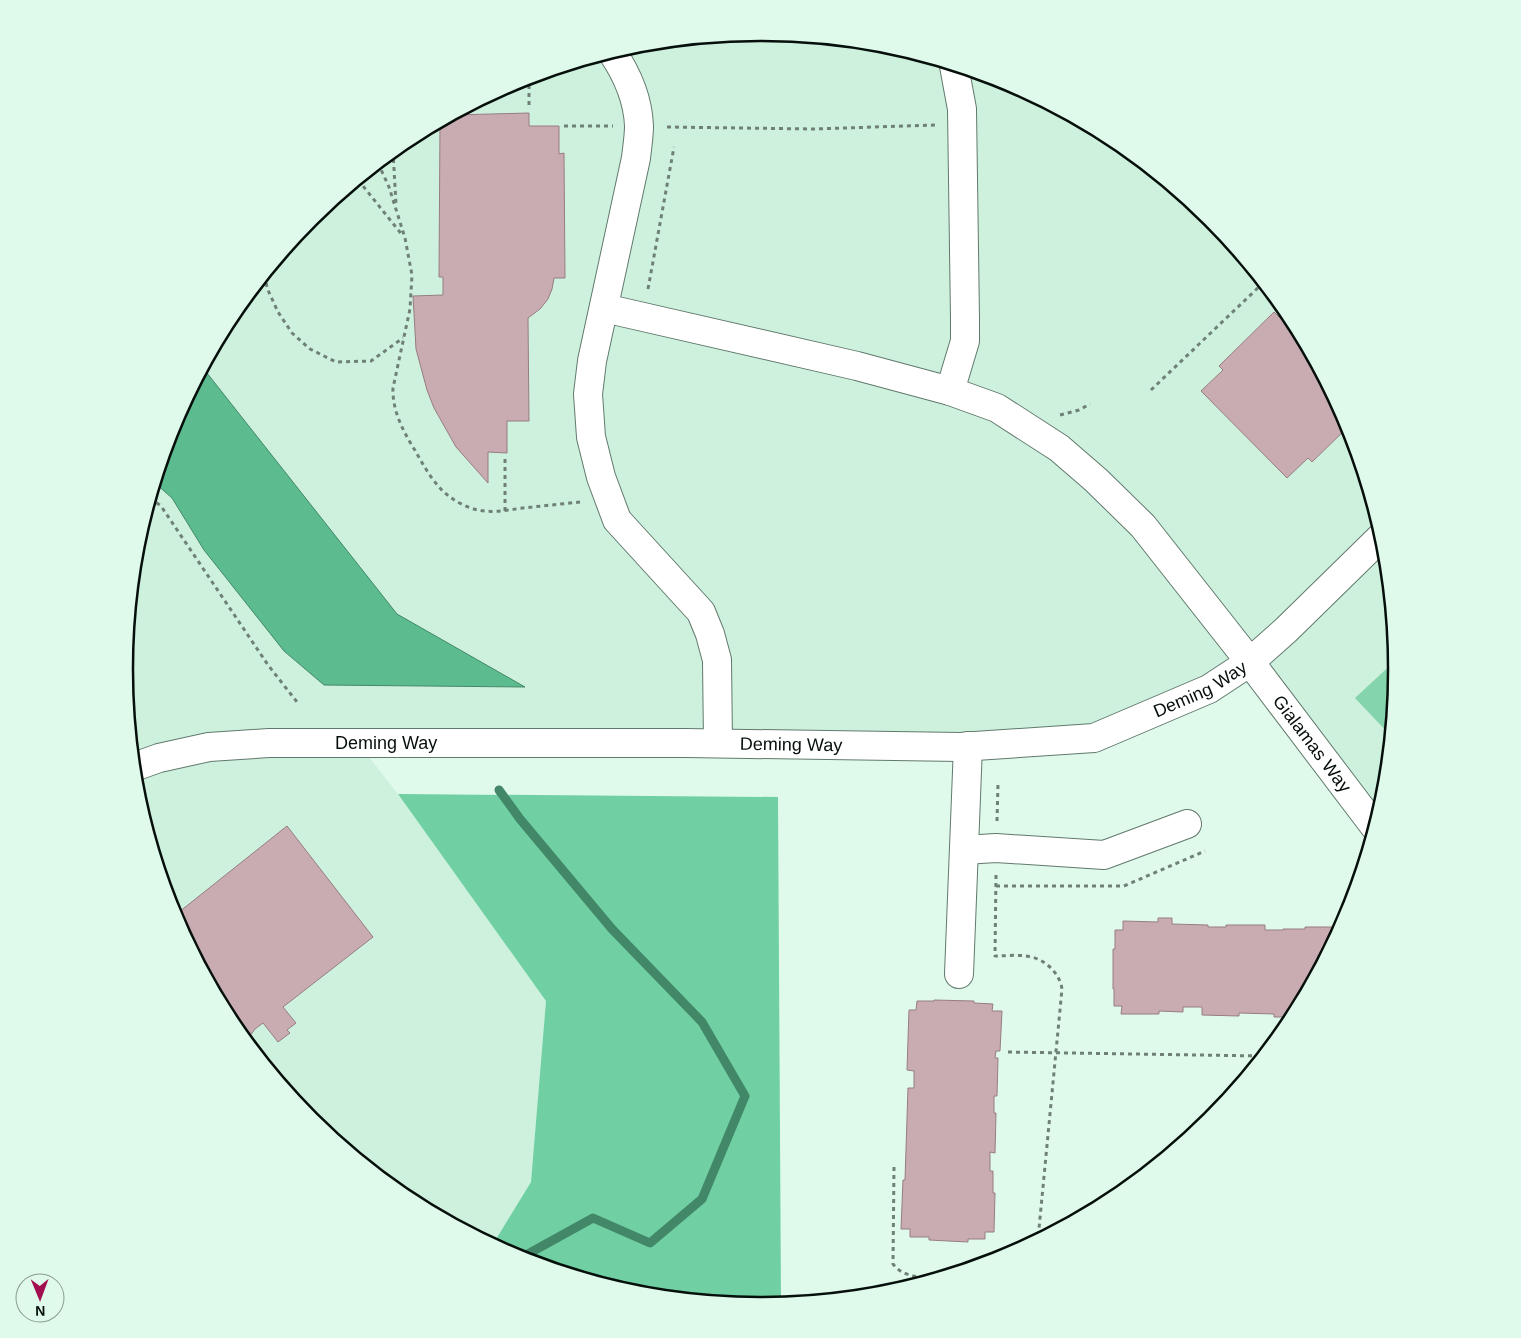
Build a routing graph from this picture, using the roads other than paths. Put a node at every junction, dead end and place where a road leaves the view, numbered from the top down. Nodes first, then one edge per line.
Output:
1 (617, 58) edge
2 (955, 73) edge
3 (604, 308) junction
4 (950, 391) junction
5 (1375, 543) edge
6 (1250, 662) junction
7 (718, 743) junction
8 (968, 746) junction
9 (140, 765) edge
10 (1370, 819) edge
11 (1188, 824) dead end
12 (964, 850) junction
13 (959, 974) dead end

1 - 3 street
2 - 4 street
3 - 4 street, Gialamas Way
3 - 7 street
4 - 6 street, Gialamas Way
5 - 6 street, Deming Way
6 - 8 street, Deming Way
6 - 10 street, Gialamas Way
7 - 8 street, Deming Way
7 - 9 street, Deming Way
8 - 12 street
11 - 12 street
12 - 13 street

